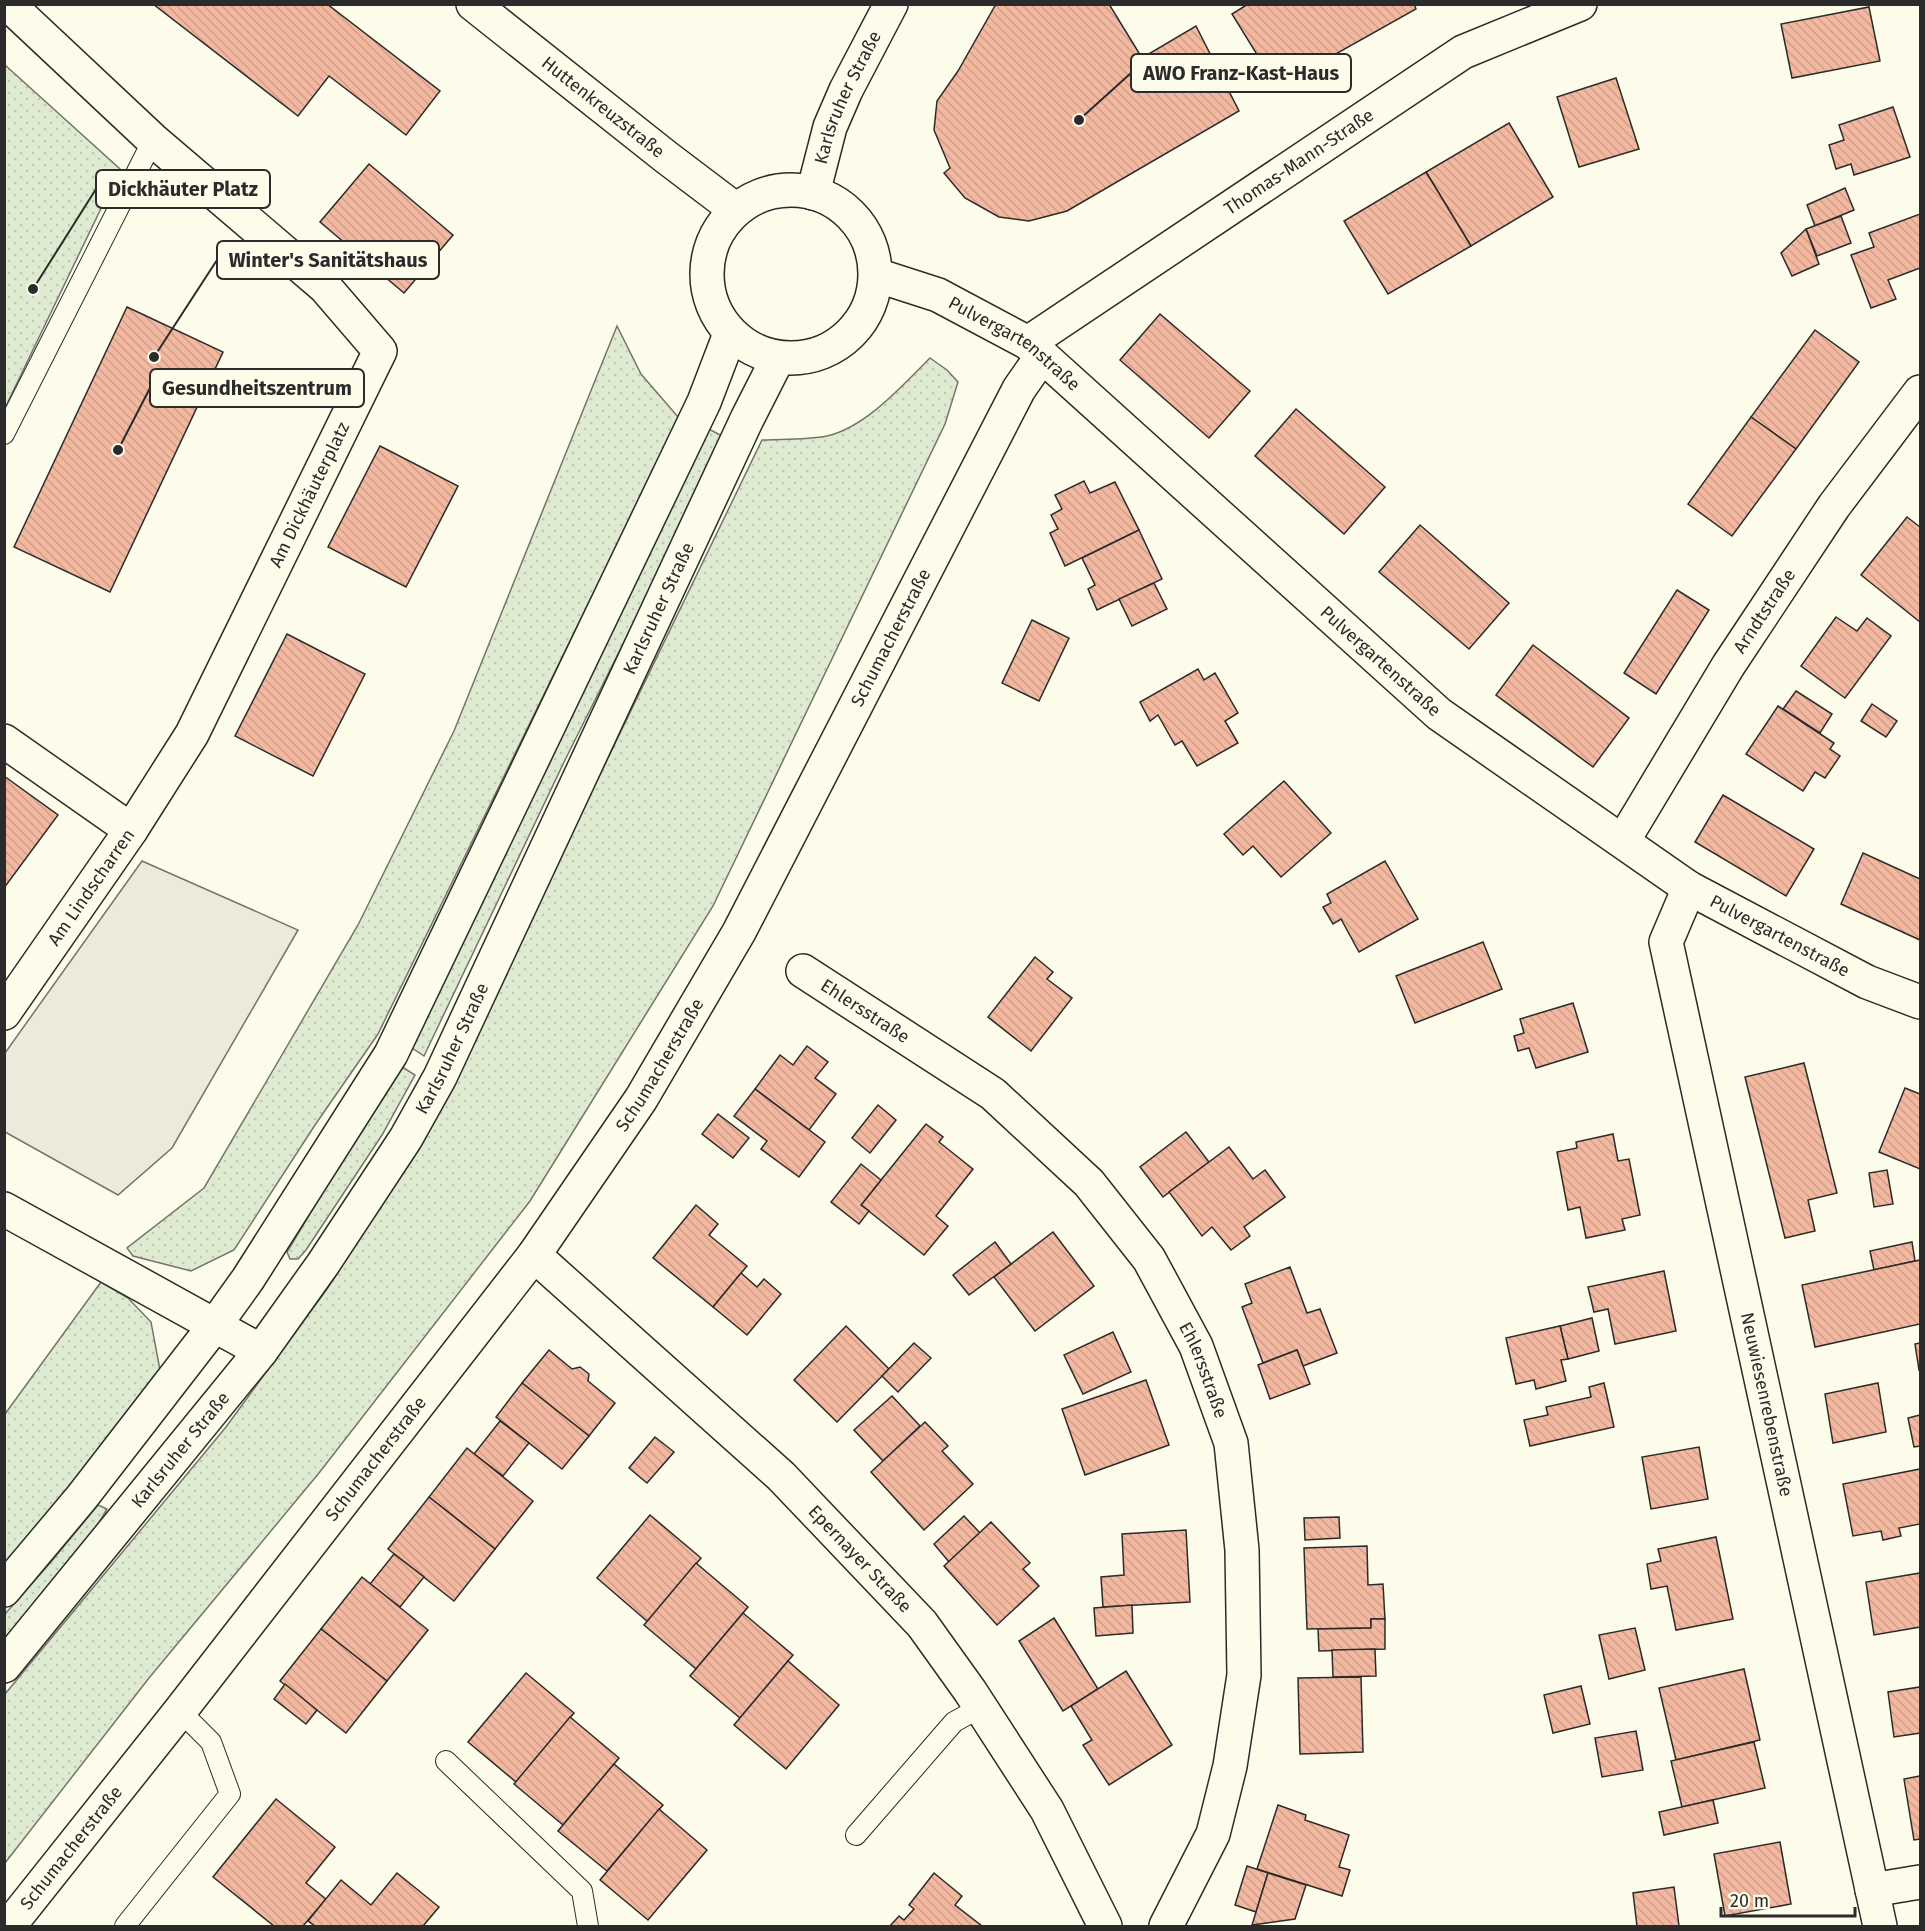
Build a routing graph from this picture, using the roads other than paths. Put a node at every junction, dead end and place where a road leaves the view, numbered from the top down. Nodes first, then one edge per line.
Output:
1 (8, 4) edge
2 (473, 4) edge
3 (891, 4) edge
4 (1580, 4) edge
5 (153, 140) junction
6 (813, 193) junction
7 (736, 210) junction
8 (876, 275) junction
9 (730, 333) junction
10 (1035, 349) junction
11 (778, 358) junction
12 (1920, 392) edge
13 (4, 434) edge
14 (4, 741) edge
15 (131, 830) junction
16 (1623, 841) junction
17 (1689, 888) junction
18 (803, 971) dead end
19 (1920, 1002) edge
20 (4, 1013) edge
21 (4, 1209) edge
22 (534, 1255) junction
23 (215, 1325) junction
24 (261, 1351) junction
25 (4, 1590) edge
26 (4, 1666) edge
27 (981, 1707) junction
28 (180, 1711) junction
29 (446, 1761) dead end
30 (856, 1835) dead end
31 (1920, 1882) edge
32 (1872, 1890) junction
33 (9, 1926) edge
34 (125, 1926) edge
35 (588, 1926) edge
36 (1105, 1926) edge
37 (1166, 1926) edge
38 (1880, 1926) edge

1 - 5 street, Am Dickhäuterplatz
2 - 7 street, Huttenkreuzstraße
3 - 6 street, Karlsruher Straße
4 - 10 street, Thomas-Mann-Straße
5 - 13 lane
5 - 15 street, Am Dickhäuterplatz
6 - 7 street
6 - 8 street
7 - 9 street
8 - 10 street, Pulvergartenstraße
8 - 11 street
9 - 11 street
9 - 23 street
10 - 16 street, Pulvergartenstraße
10 - 22 street, Schumacherstraße
11 - 24 street, Karlsruher Straße
12 - 16 street, Arndtstraße
14 - 15 street, Am Lindscharren
15 - 20 street, Am Lindscharren
16 - 17 street, Pulvergartenstraße
17 - 19 street, Pulvergartenstraße
17 - 32 street, Neuwiesenrebenstraße
18 - 37 street, Ehlersstraße
21 - 23 street
22 - 27 street, Epernayer Straße
22 - 28 street, Schumacherstraße
23 - 24 street
23 - 25 street
24 - 26 street, Karlsruher Straße
27 - 30 lane
27 - 36 street, Epernayer Straße
28 - 33 street, Schumacherstraße
28 - 34 lane
29 - 35 lane
31 - 32 street
32 - 38 street, Neuwiesenrebenstraße

